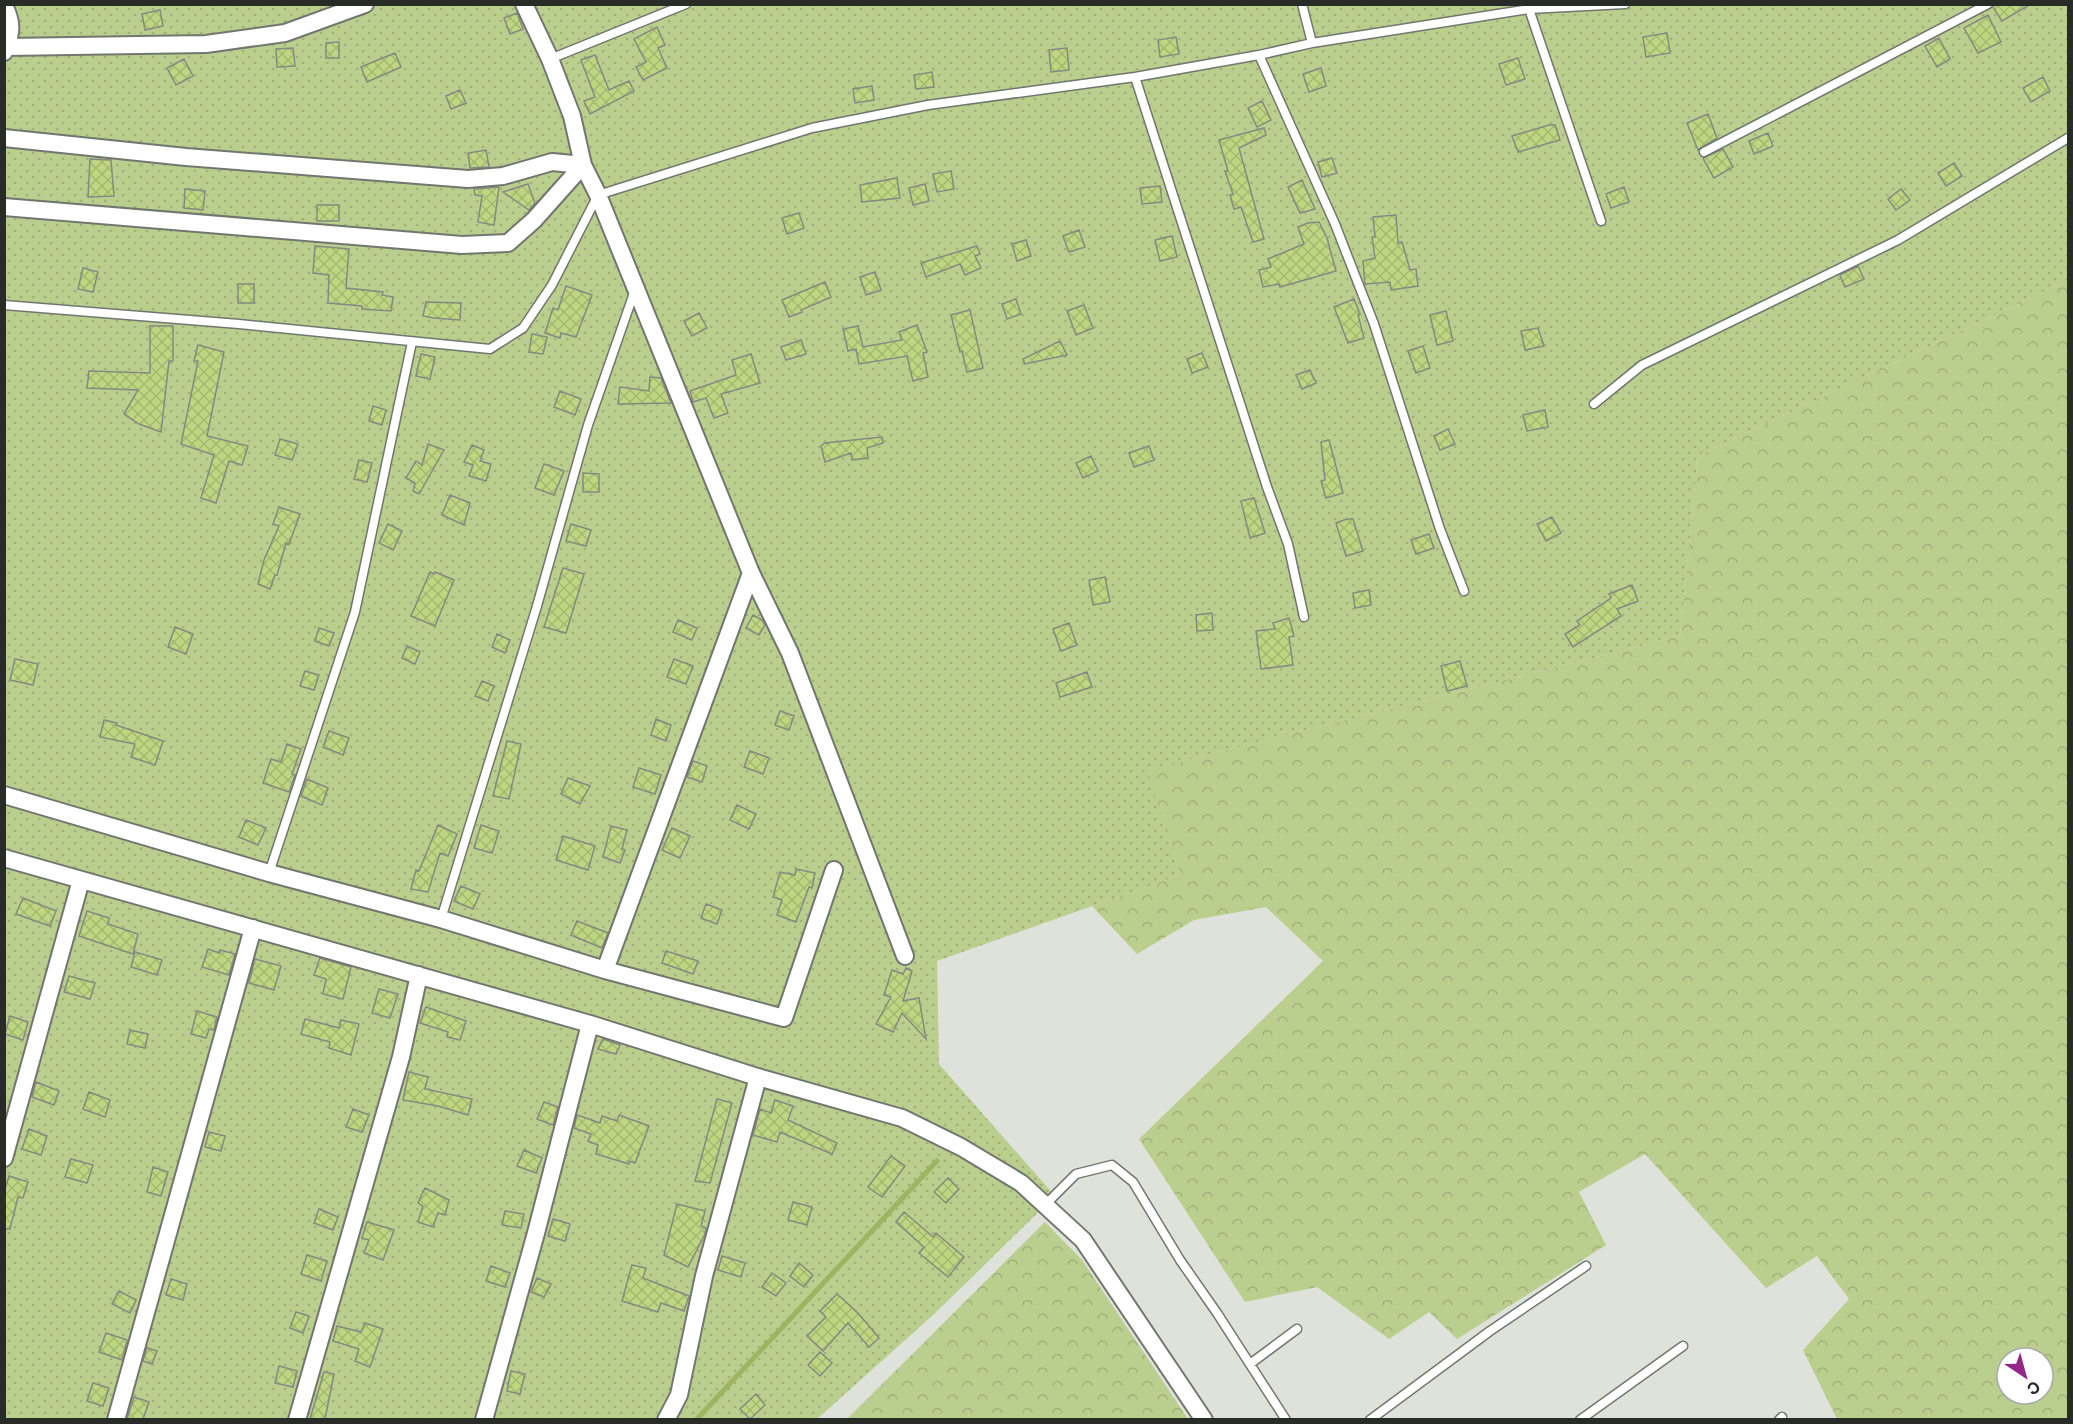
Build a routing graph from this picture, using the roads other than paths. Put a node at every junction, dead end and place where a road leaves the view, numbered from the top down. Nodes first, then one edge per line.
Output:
1 (365, 4) edge
2 (524, 4) edge
3 (686, 4) edge
4 (1302, 4) edge
5 (1625, 4) edge
6 (1988, 4) edge
7 (4, 5) edge
8 (1529, 9) junction
9 (1312, 43) junction
10 (5, 50) edge
11 (1259, 55) junction
12 (550, 59) junction
13 (1135, 77) junction
14 (4, 138) edge
15 (2068, 138) edge
16 (1704, 152) dead end
17 (583, 165) junction
18 (598, 195) junction
19 (4, 207) edge
20 (1601, 221) dead end
21 (636, 287) junction
22 (4, 305) edge
23 (412, 342) junction
24 (1594, 404) dead end
25 (751, 573) junction
26 (1464, 591) dead end
27 (1304, 617) dead end
28 (4, 795) edge
29 (4, 858) edge
30 (834, 870) dead end
31 (269, 873) junction
32 (81, 880) junction
33 (441, 919) junction
34 (254, 928) junction
35 (905, 956) dead end
36 (605, 970) junction
37 (419, 975) junction
38 (590, 1024) junction
39 (758, 1077) junction
40 (4, 1158) edge
41 (1045, 1205) junction
42 (1586, 1266) dead end
43 (1297, 1329) dead end
44 (1683, 1346) dead end
45 (1250, 1364) junction
46 (116, 1419) edge
47 (297, 1419) edge
48 (484, 1419) edge
49 (666, 1419) edge
50 (1204, 1419) edge
51 (1286, 1419) edge
52 (1370, 1419) edge
53 (1580, 1419) edge

1 - 10 street
2 - 12 street
3 - 12 lane
4 - 9 lane
5 - 8 lane
6 - 16 lane
7 - 10 street
8 - 9 lane
8 - 20 lane
9 - 11 lane
11 - 13 lane
11 - 26 lane
12 - 17 street
13 - 18 lane
13 - 27 lane
14 - 17 street
15 - 24 lane
17 - 18 street
17 - 19 street
18 - 21 street
18 - 23 lane
21 - 25 street
21 - 33 lane
22 - 23 lane
23 - 31 lane
25 - 35 street
25 - 36 street
28 - 31 street
29 - 32 street
30 - 36 street
31 - 33 street
32 - 34 street
32 - 40 street
33 - 36 street
34 - 37 street
34 - 46 street
37 - 38 street
37 - 47 street
38 - 39 street
38 - 48 street
39 - 41 street
39 - 49 street
41 - 45 lane
41 - 50 street
42 - 52 lane
43 - 45 lane
44 - 53 lane
45 - 51 lane

